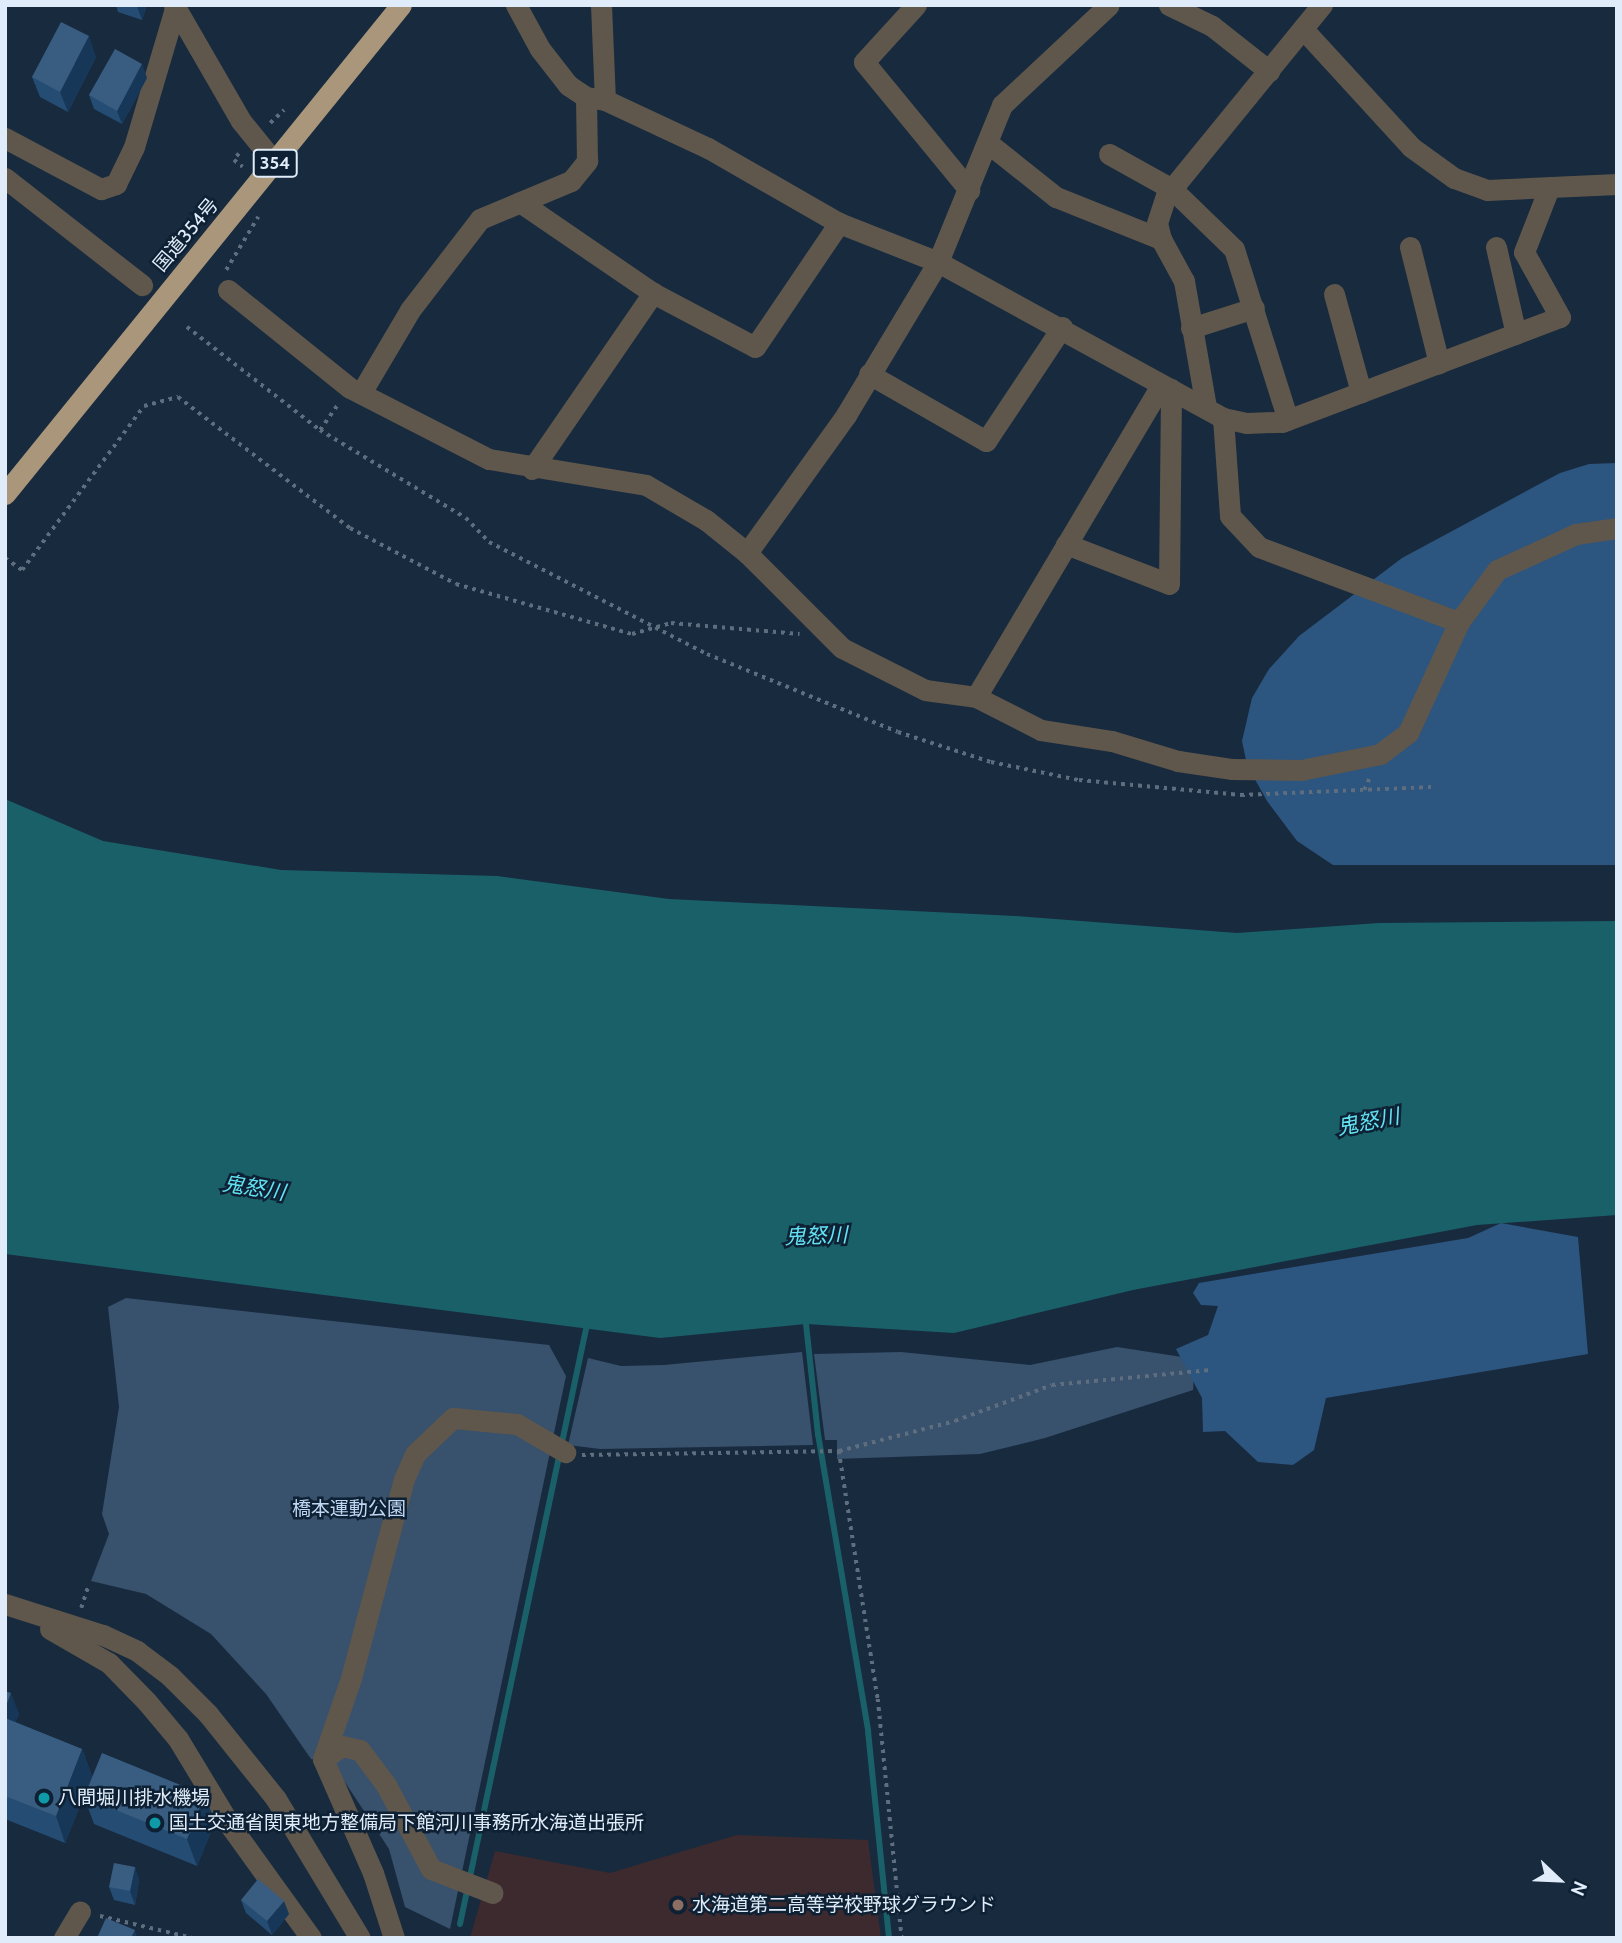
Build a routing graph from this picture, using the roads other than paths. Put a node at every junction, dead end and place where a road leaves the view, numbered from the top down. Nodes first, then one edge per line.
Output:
1 (401, 5) edge
2 (516, 5) edge
3 (601, 5) edge
4 (916, 5) edge
5 (1109, 5) edge
6 (1169, 5) edge
7 (1322, 5) edge
8 (175, 6) edge
9 (1303, 29) junction
10 (1269, 71) junction
11 (595, 99) junction
12 (5, 138) edge
13 (988, 143) junction
14 (1109, 154) dead end
15 (275, 163) junction
16 (5, 178) edge
17 (1617, 184) edge
18 (1549, 188) junction
19 (1172, 189) junction
20 (969, 190) junction
21 (520, 202) junction
22 (839, 223) junction
23 (1161, 239) junction
24 (1410, 247) dead end
25 (1496, 247) dead end
26 (938, 262) junction
27 (142, 285) dead end
28 (228, 290) road end
29 (653, 293) junction
30 (1334, 294) dead end
31 (1254, 307) junction
32 (1062, 327) junction
33 (1191, 328) junction
34 (1516, 334) junction
35 (1439, 363) junction
36 (869, 374) junction
37 (1166, 387) junction
38 (355, 390) junction
39 (1361, 392) junction
40 (1215, 412) junction
41 (1287, 420) junction
42 (532, 469) junction
43 (5, 494) edge
44 (1617, 528) edge
45 (1066, 544) junction
46 (747, 553) junction
47 (1459, 622) junction
48 (976, 697) junction
49 (560, 1450) road end
50 (8, 1605) edge
51 (323, 1759) junction
52 (477, 1889) dead end
53 (80, 1911) road end
54 (64, 1938) edge
55 (312, 1938) edge
56 (360, 1938) edge
57 (394, 1938) edge

1 - 15 highway, 国道354号 / 354
2 - 11 street
3 - 11 street
4 - 20 street
5 - 13 street
6 - 10 street
7 - 9 street
8 - 12 street
8 - 15 street
9 - 10 street
9 - 18 street
10 - 19 street
11 - 21 street
11 - 22 street
13 - 20 street
13 - 23 street
14 - 19 street
15 - 43 highway, 国道354号 / 354
16 - 27 street
17 - 18 street
18 - 34 street
19 - 23 street
19 - 31 street
20 - 26 street
21 - 29 street
21 - 38 street
22 - 26 street
22 - 29 street
23 - 33 street
24 - 35 street
25 - 34 street
26 - 32 street
26 - 36 street
28 - 38 street
29 - 42 street
30 - 39 street
31 - 33 street
31 - 41 street
32 - 36 street
32 - 37 street
33 - 40 street
34 - 35 street
35 - 39 street
36 - 46 street
37 - 40 street
37 - 45 street
37 - 45 street
38 - 42 street
39 - 41 street
40 - 41 street
40 - 47 street
42 - 46 street
44 - 47 street
45 - 48 street
46 - 48 street
47 - 48 street
49 - 51 street
50 - 55 street
50 - 56 street
51 - 52 street
51 - 57 street
53 - 54 street

